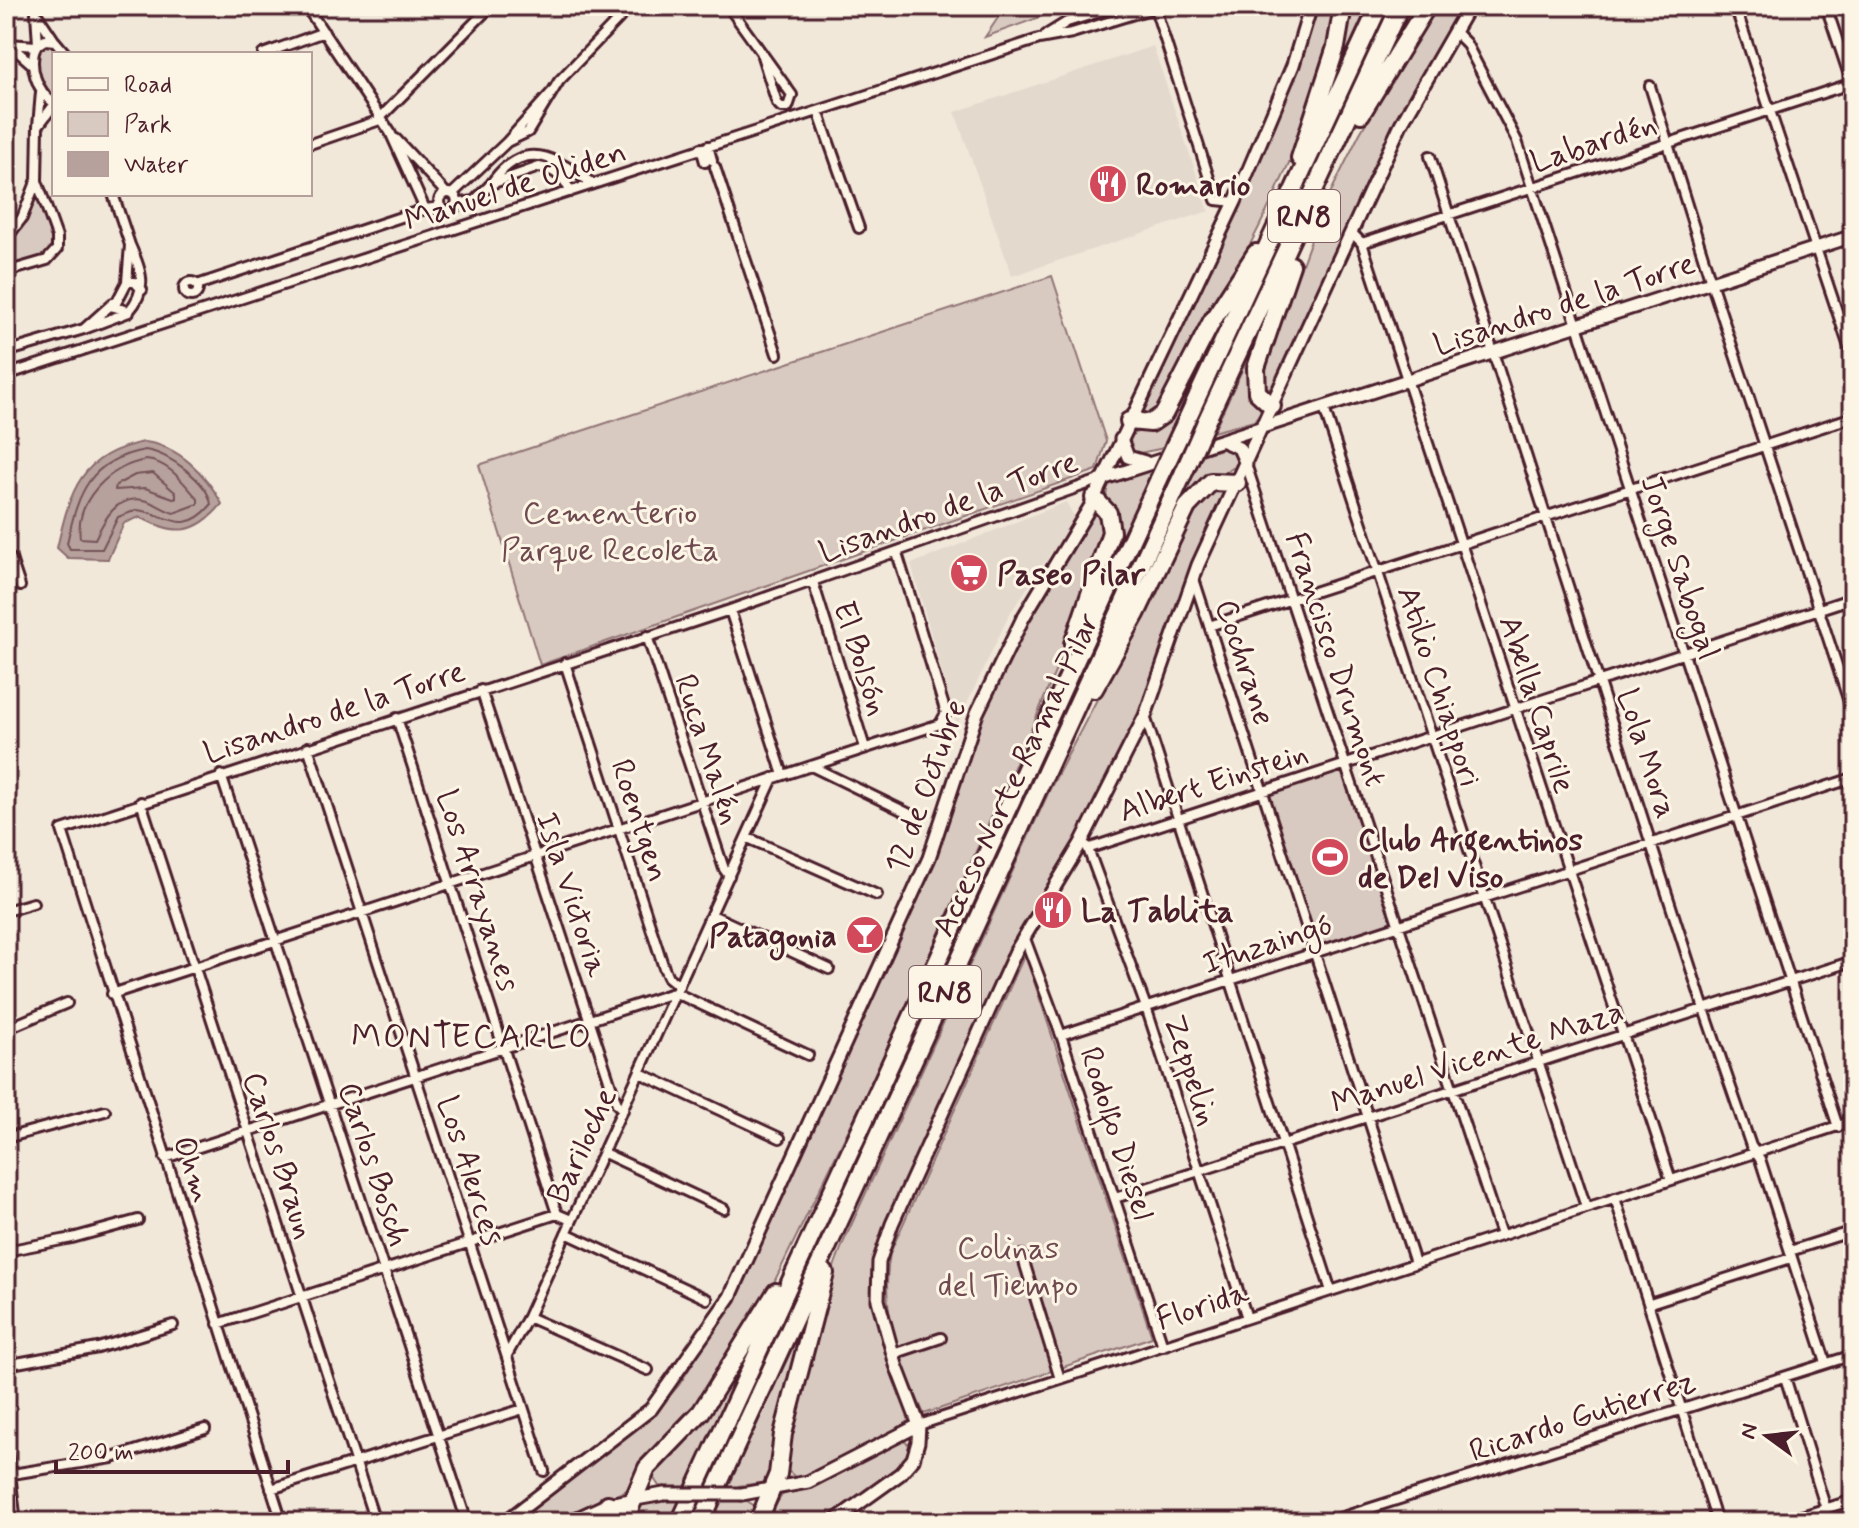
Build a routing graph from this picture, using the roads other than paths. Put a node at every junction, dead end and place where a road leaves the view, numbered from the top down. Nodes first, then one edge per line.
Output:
1 (306, 6) edge
2 (491, 6) edge
3 (631, 6) edge
4 (728, 6) edge
5 (1119, 6) edge
6 (1311, 6) edge
7 (1343, 6) edge
8 (1379, 6) edge
9 (1400, 6) edge
10 (1427, 6) edge
11 (1469, 6) edge
12 (1735, 6) edge
13 (1826, 6) edge
14 (1158, 7) edge
15 (35, 10) edge
16 (324, 32) junction
17 (1455, 32) junction
18 (1039, 39) junction
19 (55, 41) junction
20 (8, 42) edge
21 (37, 45) junction
22 (64, 52) edge
23 (269, 52) edge
24 (762, 56) junction
25 (33, 65) junction
26 (1852, 85) edge
27 (1650, 86) dead end
28 (41, 91) junction
29 (52, 102) edge
30 (52, 107) edge
31 (1770, 110) junction
32 (818, 111) junction
33 (381, 119) junction
34 (38, 126) junction
35 (390, 132) junction
36 (312, 143) edge
37 (1668, 143) junction
38 (704, 147) junction
39 (1430, 156) dead end
40 (37, 181) junction
41 (491, 184) junction
42 (593, 184) junction
43 (1532, 187) junction
44 (1317, 188) junction
45 (570, 192) junction
46 (449, 194) junction
47 (114, 196) edge
48 (1235, 202) junction
49 (456, 204) junction
50 (441, 207) junction
51 (425, 209) junction
52 (1285, 210) junction
53 (1448, 216) junction
54 (859, 228) dead end
55 (1352, 233) junction
56 (1853, 236) edge
57 (6, 239) edge
58 (1362, 243) junction
59 (130, 245) junction
60 (1816, 248) junction
61 (6, 272) edge
62 (127, 282) junction
63 (1711, 282) junction
64 (197, 285) dead end
65 (142, 290) junction
66 (113, 303) junction
67 (129, 311) junction
68 (1578, 326) junction
69 (84, 329) junction
70 (6, 352) edge
71 (777, 354) dead end
72 (1493, 354) junction
73 (1853, 359) edge
74 (6, 375) edge
75 (1407, 382) junction
76 (1272, 406) junction
77 (1324, 408) junction
78 (1853, 417) edge
79 (1129, 421) junction
80 (1262, 429) junction
81 (1121, 438) junction
82 (1223, 441) junction
83 (1765, 445) junction
84 (1147, 462) junction
85 (1246, 464) junction
86 (1102, 479) junction
87 (1237, 483) junction
88 (1631, 489) junction
89 (1094, 498) junction
90 (1546, 517) junction
91 (1460, 545) junction
92 (897, 553) junction
93 (6, 556) edge
94 (1378, 572) junction
95 (1193, 577) junction
96 (813, 582) junction
97 (20, 586) dead end
98 (1853, 598) edge
99 (1293, 599) junction
100 (1820, 609) junction
101 (730, 610) junction
102 (1209, 626) junction
103 (647, 636) junction
104 (1683, 653) junction
105 (565, 663) junction
106 (1599, 680) junction
107 (481, 690) junction
108 (1514, 708) junction
109 (1853, 714) edge
110 (1145, 716) junction
111 (397, 718) junction
112 (1431, 735) junction
113 (308, 747) junction
114 (865, 748) junction
115 (1054, 756) junction
116 (1032, 758) junction
117 (1347, 762) junction
118 (811, 766) junction
119 (221, 775) junction
120 (783, 775) junction
121 (773, 778) junction
122 (1853, 778) edge
123 (1262, 790) junction
124 (701, 801) junction
125 (141, 802) junction
126 (1736, 815) junction
127 (914, 816) dead end
128 (1178, 817) junction
129 (618, 829) junction
130 (62, 830) joint
131 (748, 838) junction
132 (1652, 843) junction
133 (1086, 845) junction
134 (535, 855) junction
135 (1568, 870) junction
136 (729, 876) junction
137 (452, 883) junction
138 (877, 895) dead end
139 (1484, 898) junction
140 (33, 903) dead end
141 (6, 911) edge
142 (362, 912) junction
143 (712, 915) junction
144 (1400, 925) junction
145 (1024, 936) junction
146 (277, 940) junction
147 (1315, 953) junction
148 (1853, 961) edge
149 (195, 967) junction
150 (829, 969) dead end
151 (1230, 980) junction
152 (1789, 981) junction
153 (678, 990) junction
154 (112, 994) junction
155 (67, 1003) dead end
156 (1146, 1007) junction
157 (1704, 1009) junction
158 (590, 1021) junction
159 (6, 1029) edge
160 (1061, 1035) junction
161 (1623, 1035) junction
162 (505, 1048) junction
163 (808, 1055) dead end
164 (1538, 1062) junction
165 (640, 1073) junction
166 (415, 1078) junction
167 (1454, 1089) junction
168 (331, 1105) junction
169 (623, 1110) junction
170 (105, 1111) dead end
171 (1368, 1117) junction
172 (1853, 1121) edge
173 (1838, 1127) junction
174 (248, 1132) junction
175 (6, 1138) edge
176 (780, 1138) dead end
177 (1283, 1144) junction
178 (604, 1153) junction
179 (1756, 1153) junction
180 (165, 1158) junction
181 (1199, 1171) junction
182 (1671, 1180) junction
183 (1115, 1198) junction
184 (1615, 1198) junction
185 (1586, 1207) junction
186 (724, 1209) dead end
187 (557, 1214) junction
188 (138, 1220) dead end
189 (571, 1220) junction
190 (818, 1222) junction
191 (837, 1229) junction
192 (1853, 1231) edge
193 (566, 1233) junction
194 (1501, 1235) junction
195 (470, 1243) junction
196 (6, 1251) edge
197 (1791, 1254) junction
198 (1022, 1255) dead end
199 (1415, 1263) junction
200 (385, 1270) junction
201 (1331, 1291) junction
202 (301, 1297) junction
203 (707, 1299) dead end
204 (1650, 1303) junction
205 (528, 1317) junction
206 (1247, 1318) junction
207 (218, 1324) junction
208 (173, 1325) dead end
209 (941, 1338) dead end
210 (1163, 1346) junction
211 (893, 1354) junction
212 (507, 1355) junction
213 (1853, 1355) edge
214 (1826, 1363) junction
215 (6, 1365) edge
216 (648, 1370) dead end
217 (1785, 1377) junction
218 (1060, 1379) junction
219 (1683, 1407) junction
220 (523, 1409) junction
221 (919, 1425) junction
222 (205, 1429) dead end
223 (439, 1436) junction
224 (6, 1443) edge
225 (355, 1462) junction
226 (544, 1471) dead end
227 (12, 1474) junction
228 (271, 1489) junction
229 (772, 1491) junction
230 (632, 1497) junction
231 (1853, 1500) edge
232 (608, 1504) junction
233 (1826, 1508) junction
234 (847, 1518) edge
235 (624, 1520) edge
236 (16, 1522) edge
237 (282, 1522) edge
238 (375, 1522) edge
239 (467, 1522) edge
240 (505, 1522) edge
241 (569, 1522) edge
242 (680, 1522) edge
243 (701, 1522) edge
244 (758, 1522) edge
245 (833, 1522) edge
246 (1327, 1522) edge
247 (1717, 1522) edge
248 (1783, 1522) edge
249 (1830, 1522) edge

1 - 16 street
2 - 33 street
3 - 46 street
4 - 24 street
5 - 18 street, Manuel de Oliden
6 - 48 street, 12 de Octubre
7 - 52 highway
8 - 52 highway, Acceso Norte Ramal Pilar / RN8
9 - 44 highway, Acceso Norte Ramal Pilar / RN8
10 - 44 highway
11 - 17 street
12 - 31 street
13 - 26 street
14 - 18 street, Manuel de Oliden
14 - 48 street
15 - 19 street
15 - 21 street
16 - 23 street
16 - 33 street
17 - 43 street, Jorge Sabogal
17 - 55 street
18 - 32 street, Manuel de Oliden
19 - 21 street
19 - 22 street
20 - 21 street
20 - 25 street
21 - 25 street
24 - 24 street
25 - 28 street
26 - 31 street, Labardén
27 - 37 street
28 - 29 street
28 - 34 street
30 - 34 street
31 - 37 street, Labardén
31 - 60 street
32 - 38 street, Manuel de Oliden
32 - 54 street
33 - 35 street
33 - 36 street
34 - 40 street
35 - 46 street
35 - 51 street
37 - 43 street, Labardén
37 - 63 street
38 - 42 street, Manuel de Oliden
38 - 71 street
39 - 53 street, Lola Mora
40 - 57 street
40 - 61 street
41 - 42 street
41 - 45 street
41 - 49 street
42 - 45 street, Manuel de Oliden
43 - 53 street, Labardén
43 - 68 street, Jorge Sabogal
44 - 76 highway
44 - 115 highway, Acceso Norte Ramal Pilar / RN8, bridge
45 - 74 street, Manuel de Oliden
46 - 49 street
46 - 50 street
47 - 59 street
48 - 79 street, 12 de Octubre
49 - 50 street
50 - 51 street
51 - 64 street
52 - 79 highway
52 - 116 highway, Acceso Norte Ramal Pilar / RN8, bridge
53 - 58 street, Labardén
53 - 72 street, Lola Mora
55 - 58 street
55 - 76 street
56 - 60 street, Lisandro de la Torre
58 - 75 street, Abella Caprile
59 - 62 street
59 - 65 street
60 - 63 street, Lisandro de la Torre
60 - 73 street
62 - 65 street
62 - 66 street
63 - 68 street, Lisandro de la Torre
63 - 83 street
65 - 67 street
66 - 67 street
66 - 69 street
67 - 69 street
68 - 72 street, Lisandro de la Torre
68 - 88 street, Jorge Sabogal
69 - 70 street
72 - 75 street, Lisandro de la Torre
72 - 90 street, Lola Mora
75 - 77 street, Lisandro de la Torre
75 - 91 street, Abella Caprile
76 - 80 street
77 - 80 street, Lisandro de la Torre
77 - 94 street, Atilio Chiappori
78 - 83 street
79 - 81 street, 12 de Octubre
80 - 82 street, Lisandro de la Torre
80 - 85 street
81 - 84 street
81 - 86 street, 12 de Octubre
82 - 84 street, Lisandro de la Torre
82 - 85 street
83 - 88 street
83 - 100 street
84 - 86 street, Lisandro de la Torre
85 - 87 street
85 - 99 street, Francisco Drumont
86 - 89 street, 12 de Octubre
86 - 92 street, Lisandro de la Torre
87 - 95 street
87 - 115 highway
88 - 90 street
88 - 104 street, Jorge Sabogal
89 - 116 highway
89 - 240 street, 12 de Octubre
90 - 91 street
90 - 106 street, Lola Mora
91 - 94 street
91 - 108 street, Abella Caprile
92 - 96 street, Lisandro de la Torre
92 - 114 street
93 - 97 street
94 - 99 street
94 - 112 street, Atilio Chiappori
95 - 102 street, Cochrane
95 - 110 street
96 - 101 street, Lisandro de la Torre
96 - 114 street, El Bolsón
98 - 100 street, Albert Einstein
99 - 102 street
99 - 117 street, Francisco Drumont
100 - 104 street, Albert Einstein
100 - 109 street
101 - 103 street, Lisandro de la Torre
101 - 120 street
102 - 123 street, Cochrane
103 - 105 street, Lisandro de la Torre
103 - 124 street, Ruca Malén
104 - 106 street, Albert Einstein
104 - 126 street, Jorge Sabogal
105 - 107 street, Lisandro de la Torre
105 - 129 street, Roentgen
106 - 108 street, Albert Einstein
106 - 132 street, Lola Mora
107 - 111 street, Lisandro de la Torre
107 - 134 street, Isla Victoria
108 - 112 street, Albert Einstein
108 - 135 street, Abella Caprile
110 - 128 street
110 - 133 street
111 - 113 street, Lisandro de la Torre
111 - 137 street, Los Arrayanes
112 - 117 street, Albert Einstein
112 - 139 street, Atilio Chiappori
113 - 119 street, Lisandro de la Torre
113 - 142 street, Los Alerces
114 - 118 street
115 - 191 highway, Acceso Norte Ramal Pilar / RN8
116 - 190 highway, Acceso Norte Ramal Pilar / RN8
117 - 123 street, Albert Einstein
117 - 144 street, Francisco Drumont
118 - 120 street
118 - 127 street
119 - 125 street, Lisandro de la Torre
119 - 146 street, Carlos Bosch
120 - 121 street
121 - 124 street
121 - 131 street, Bariloche
122 - 126 street, Ituzaingó
123 - 128 street, Albert Einstein
123 - 147 street, Cochrane
124 - 129 street
124 - 136 street, Ruca Malén
125 - 130 street, Lisandro de la Torre
125 - 149 street, Carlos Braun
126 - 132 street, Ituzaingó
126 - 152 street, Jorge Sabogal
128 - 133 street, Albert Einstein
128 - 151 street
129 - 134 street
129 - 153 street, Roentgen
130 - 154 street, Ohm
131 - 136 street, Bariloche
131 - 138 street
132 - 135 street, Ituzaingó
132 - 157 street, Lola Mora
133 - 145 street
133 - 156 street, Zeppelin
134 - 137 street
134 - 158 street, Isla Victoria
135 - 139 street, Ituzaingó
135 - 161 street, Abella Caprile
136 - 143 street, Bariloche
137 - 142 street
137 - 162 street, Los Arrayanes
139 - 144 street, Ituzaingó
139 - 164 street, Atilio Chiappori
140 - 141 street
142 - 146 street
142 - 166 street, Los Alerces
143 - 150 street
143 - 153 street, Bariloche
144 - 147 street, Ituzaingó
144 - 167 street, Francisco Drumont
145 - 160 street, Rodolfo Diesel
145 - 211 street
146 - 149 street
146 - 168 street, Carlos Bosch
147 - 151 street, Ituzaingó
147 - 171 street, Cochrane
148 - 152 street, Manuel Vicente Maza
149 - 154 street
149 - 174 street, Carlos Braun
151 - 156 street, Ituzaingó
151 - 177 street
152 - 157 street, Manuel Vicente Maza
152 - 173 street, Jorge Sabogal
153 - 158 street
153 - 163 street
153 - 165 street, Bariloche
154 - 180 street, Ohm
155 - 159 street
156 - 160 street, Ituzaingó
156 - 181 street, Zeppelin
157 - 161 street, Manuel Vicente Maza
157 - 179 street, Lola Mora
158 - 162 street
158 - 169 street, Isla Victoria
160 - 183 street, Rodolfo Diesel
161 - 164 street, Manuel Vicente Maza
161 - 182 street, Abella Caprile
162 - 166 street
162 - 187 street, Los Arrayanes
164 - 167 street, Manuel Vicente Maza
164 - 185 street, Atilio Chiappori
165 - 169 street, Bariloche
165 - 176 street
166 - 168 street
166 - 195 street, Los Alerces
167 - 171 street, Manuel Vicente Maza
167 - 194 street, Francisco Drumont
168 - 174 street
168 - 200 street, Carlos Bosch
169 - 178 street, Bariloche
170 - 175 street
171 - 177 street, Manuel Vicente Maza
171 - 199 street, Cochrane
172 - 173 street, Florida
173 - 179 street, Florida
174 - 180 street
174 - 202 street, Carlos Braun
177 - 181 street, Manuel Vicente Maza
177 - 201 street
178 - 186 street
178 - 189 street, Bariloche
179 - 182 street, Florida
179 - 197 street, Lola Mora
180 - 207 street, Ohm
181 - 183 street, Manuel Vicente Maza
181 - 206 street, Zeppelin
182 - 184 street, Florida
183 - 210 street, Rodolfo Diesel
184 - 185 street, Florida
184 - 204 street
185 - 194 street, Florida
187 - 189 street
187 - 195 street
188 - 196 street
189 - 193 street, Bariloche
190 - 230 highway
190 - 242 highway, Acceso Norte Ramal Pilar / RN8
191 - 229 highway
191 - 243 highway, Acceso Norte Ramal Pilar / RN8
192 - 197 street
193 - 203 street
193 - 205 street, Bariloche
194 - 199 street, Florida
195 - 200 street
195 - 212 street, Los Alerces
197 - 204 street
197 - 214 street, Lola Mora
198 - 218 street
199 - 201 street, Florida
200 - 202 street
200 - 223 street, Carlos Bosch
201 - 206 street, Florida
202 - 207 street
202 - 225 street, Carlos Braun
204 - 219 street
205 - 212 street, Bariloche
205 - 216 street
206 - 210 street, Florida
207 - 228 street, Ohm
208 - 215 street
209 - 211 street
210 - 218 street, Florida
211 - 221 street
212 - 220 street, Los Alerces
213 - 214 street, Ricardo Gutierrez
214 - 217 street, Ricardo Gutierrez
217 - 219 street, Ricardo Gutierrez
217 - 233 street
218 - 221 street, Florida
219 - 246 street, Ricardo Gutierrez
219 - 247 street
220 - 223 street
220 - 226 street, Los Alerces
221 - 229 street, Florida
221 - 234 street
222 - 227 street
223 - 225 street
223 - 239 street, Carlos Bosch
224 - 227 street
225 - 228 street
225 - 238 street, Carlos Braun
227 - 236 street
228 - 237 street, Ohm
229 - 230 street, Florida, bridge
229 - 244 highway
230 - 232 street, Florida
230 - 235 highway
231 - 233 street
232 - 235 highway
232 - 241 street, Florida
233 - 248 street
233 - 249 street
234 - 245 street

